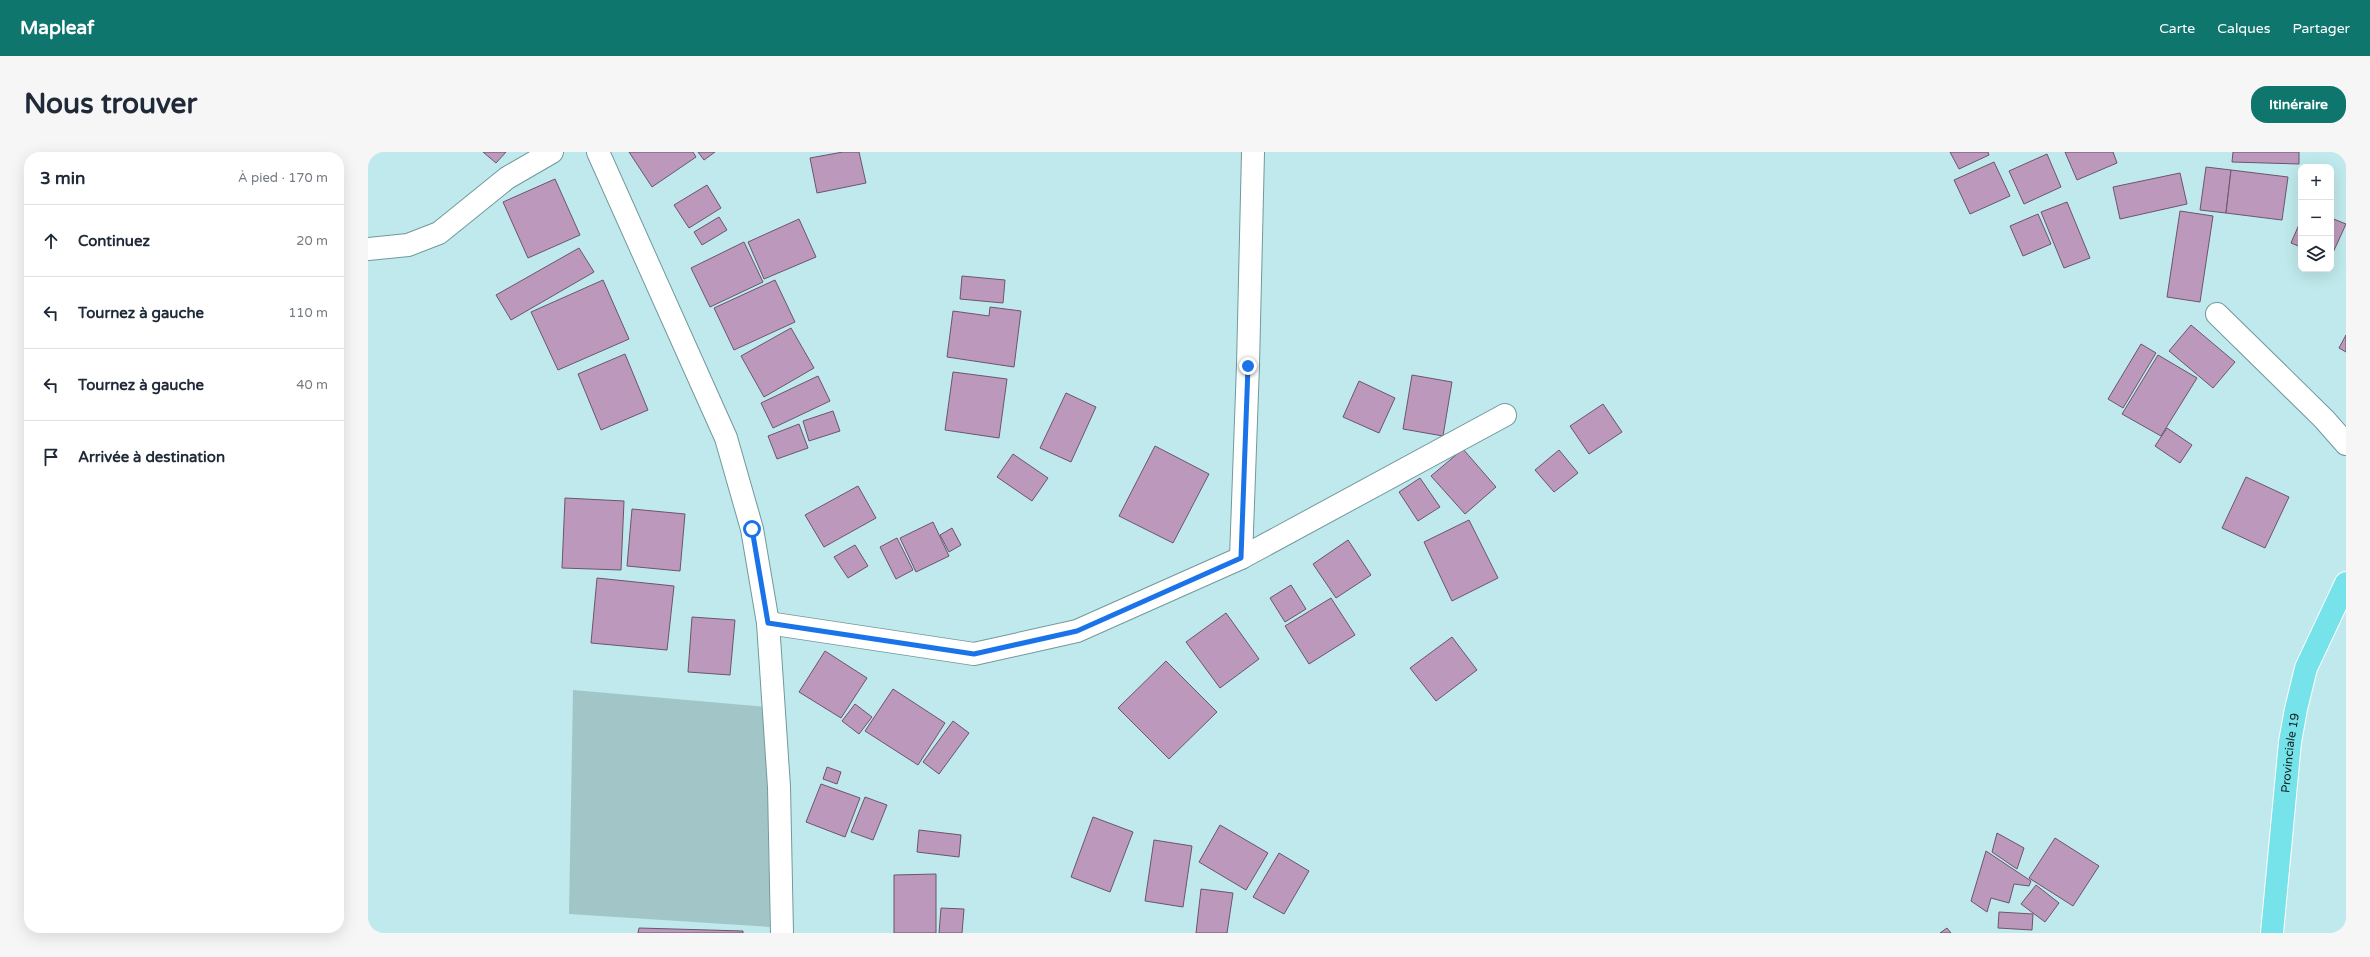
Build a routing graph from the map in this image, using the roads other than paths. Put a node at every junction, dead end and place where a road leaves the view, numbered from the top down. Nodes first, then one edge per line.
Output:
1 (552, 152) edge
2 (598, 152) edge
3 (1253, 152) edge
4 (368, 249) edge
5 (2217, 314) dead end
6 (1505, 415) dead end
7 (2346, 444) edge
8 (1241, 558) junction
9 (2346, 583) edge
10 (768, 623) junction
11 (782, 933) edge
12 (2272, 933) edge

1 - 4 street
2 - 10 street
3 - 8 street
5 - 7 street
6 - 8 street
8 - 10 street
9 - 12 main road, Provinciale 19
10 - 11 street

